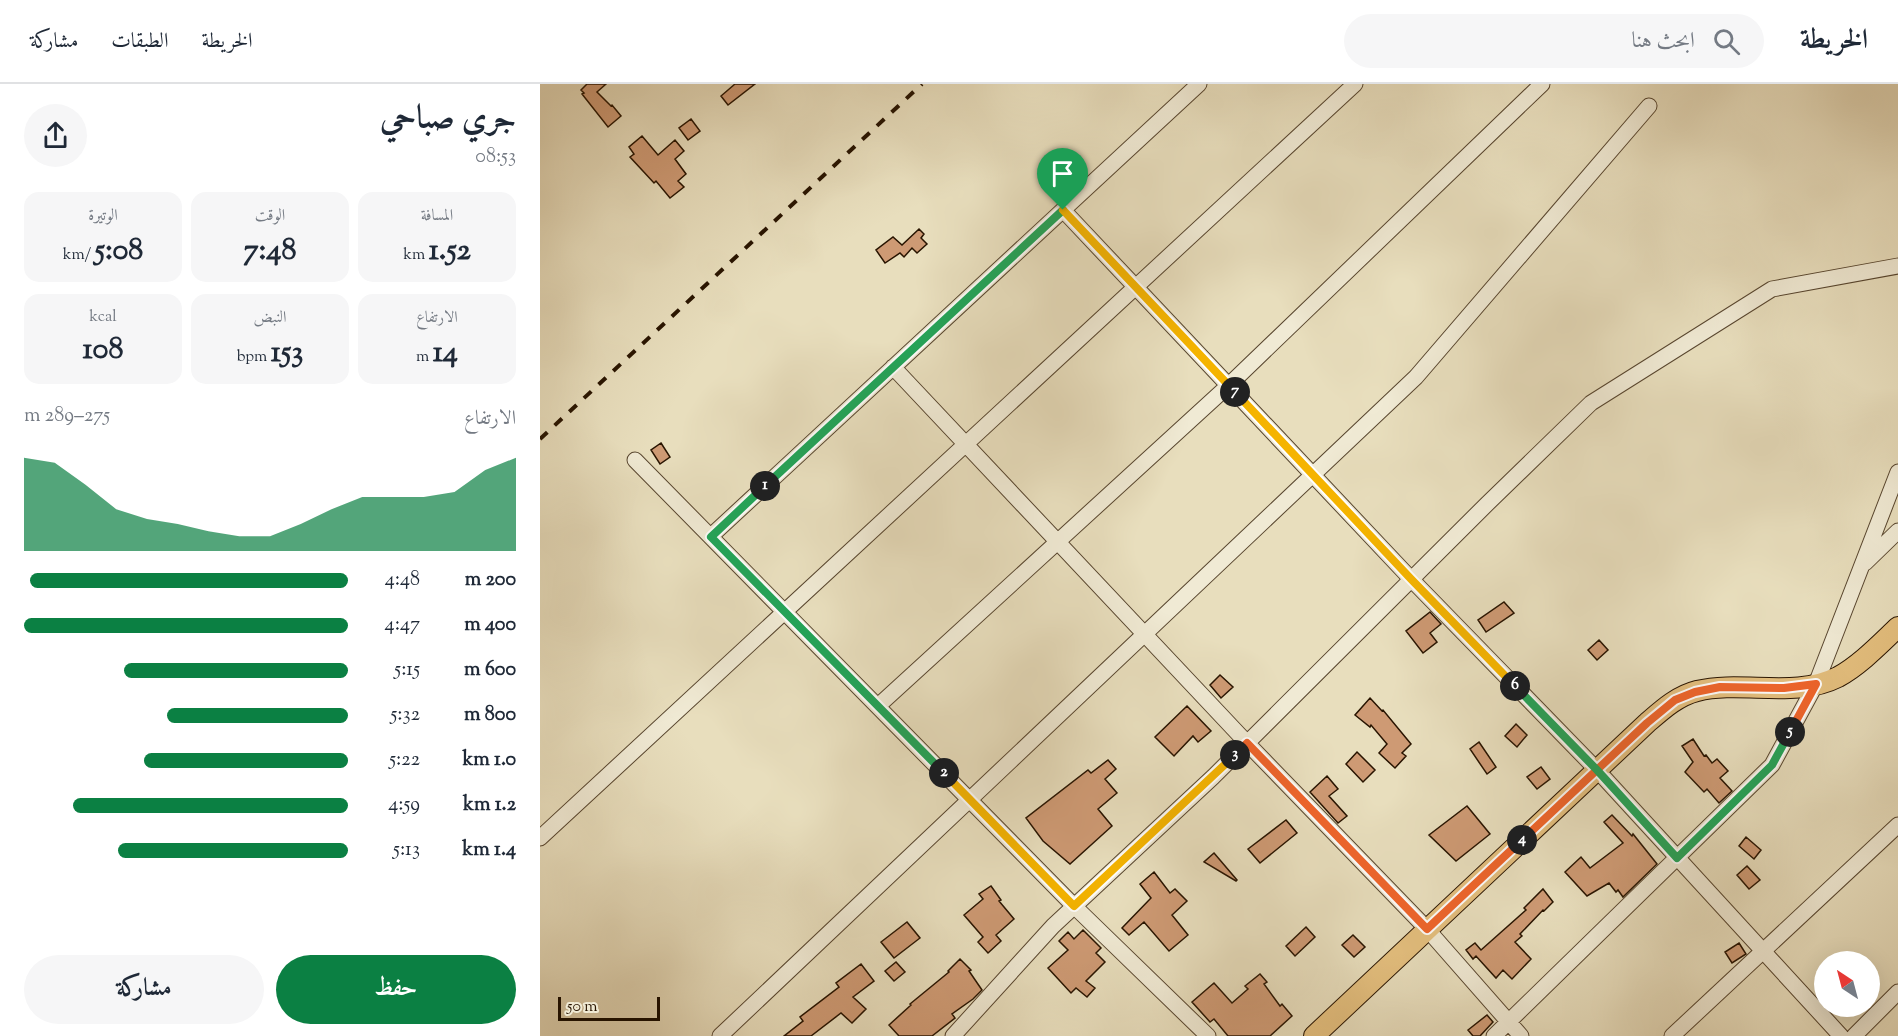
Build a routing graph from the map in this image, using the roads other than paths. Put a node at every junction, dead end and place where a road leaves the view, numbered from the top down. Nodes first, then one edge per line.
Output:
1 (1199, 84) edge
2 (1355, 84) edge
3 (1542, 84) edge
4 (1649, 106) dead end
5 (1063, 210) junction
6 (1898, 266) edge
7 (1136, 287) junction
8 (893, 367) junction
9 (1229, 385) junction
10 (966, 444) junction
11 (635, 460) dead end
12 (1898, 472) edge
13 (1313, 475) junction
14 (1898, 531) edge
15 (711, 537) junction
16 (1058, 542) junction
17 (1861, 568) junction
18 (1411, 579) junction
19 (785, 612) junction
20 (1898, 627) edge
21 (1145, 634) junction
22 (1816, 684) junction
23 (878, 706) junction
24 (1247, 743) junction
25 (1597, 770) junction
26 (970, 800) junction
27 (1898, 825) edge
28 (540, 838) edge
29 (1677, 858) junction
30 (1074, 906) junction
31 (1427, 929) junction
32 (1764, 952) junction
33 (1898, 992) edge
34 (1508, 1022) junction
35 (720, 1036) edge
36 (953, 1036) edge
37 (1208, 1036) edge
38 (1314, 1036) edge
39 (1494, 1036) edge
40 (1521, 1036) edge
41 (1672, 1036) edge
42 (1841, 1036) edge
43 (1854, 1036) edge

1 - 5 street
2 - 7 street
3 - 9 street
4 - 13 street
5 - 7 street
5 - 8 street
6 - 18 street
7 - 9 street
7 - 10 street
8 - 10 street
8 - 15 street
9 - 13 street
9 - 16 street
10 - 16 street
10 - 19 street
11 - 15 street
12 - 17 street
13 - 18 street
13 - 21 street
14 - 17 street
15 - 19 street
16 - 21 street
16 - 23 street
17 - 22 street
18 - 24 street
18 - 25 street
19 - 23 street
19 - 28 street
20 - 22 main road
21 - 24 street
21 - 26 street
22 - 25 main road
22 - 29 street
23 - 26 street
24 - 30 street
24 - 31 street
25 - 29 street
25 - 31 main road
26 - 30 street
26 - 35 street
27 - 32 street
29 - 32 street
29 - 34 street
30 - 36 street
30 - 37 street
31 - 34 street
31 - 38 main road
32 - 41 street
32 - 42 street
33 - 43 street
34 - 39 street
34 - 40 street

